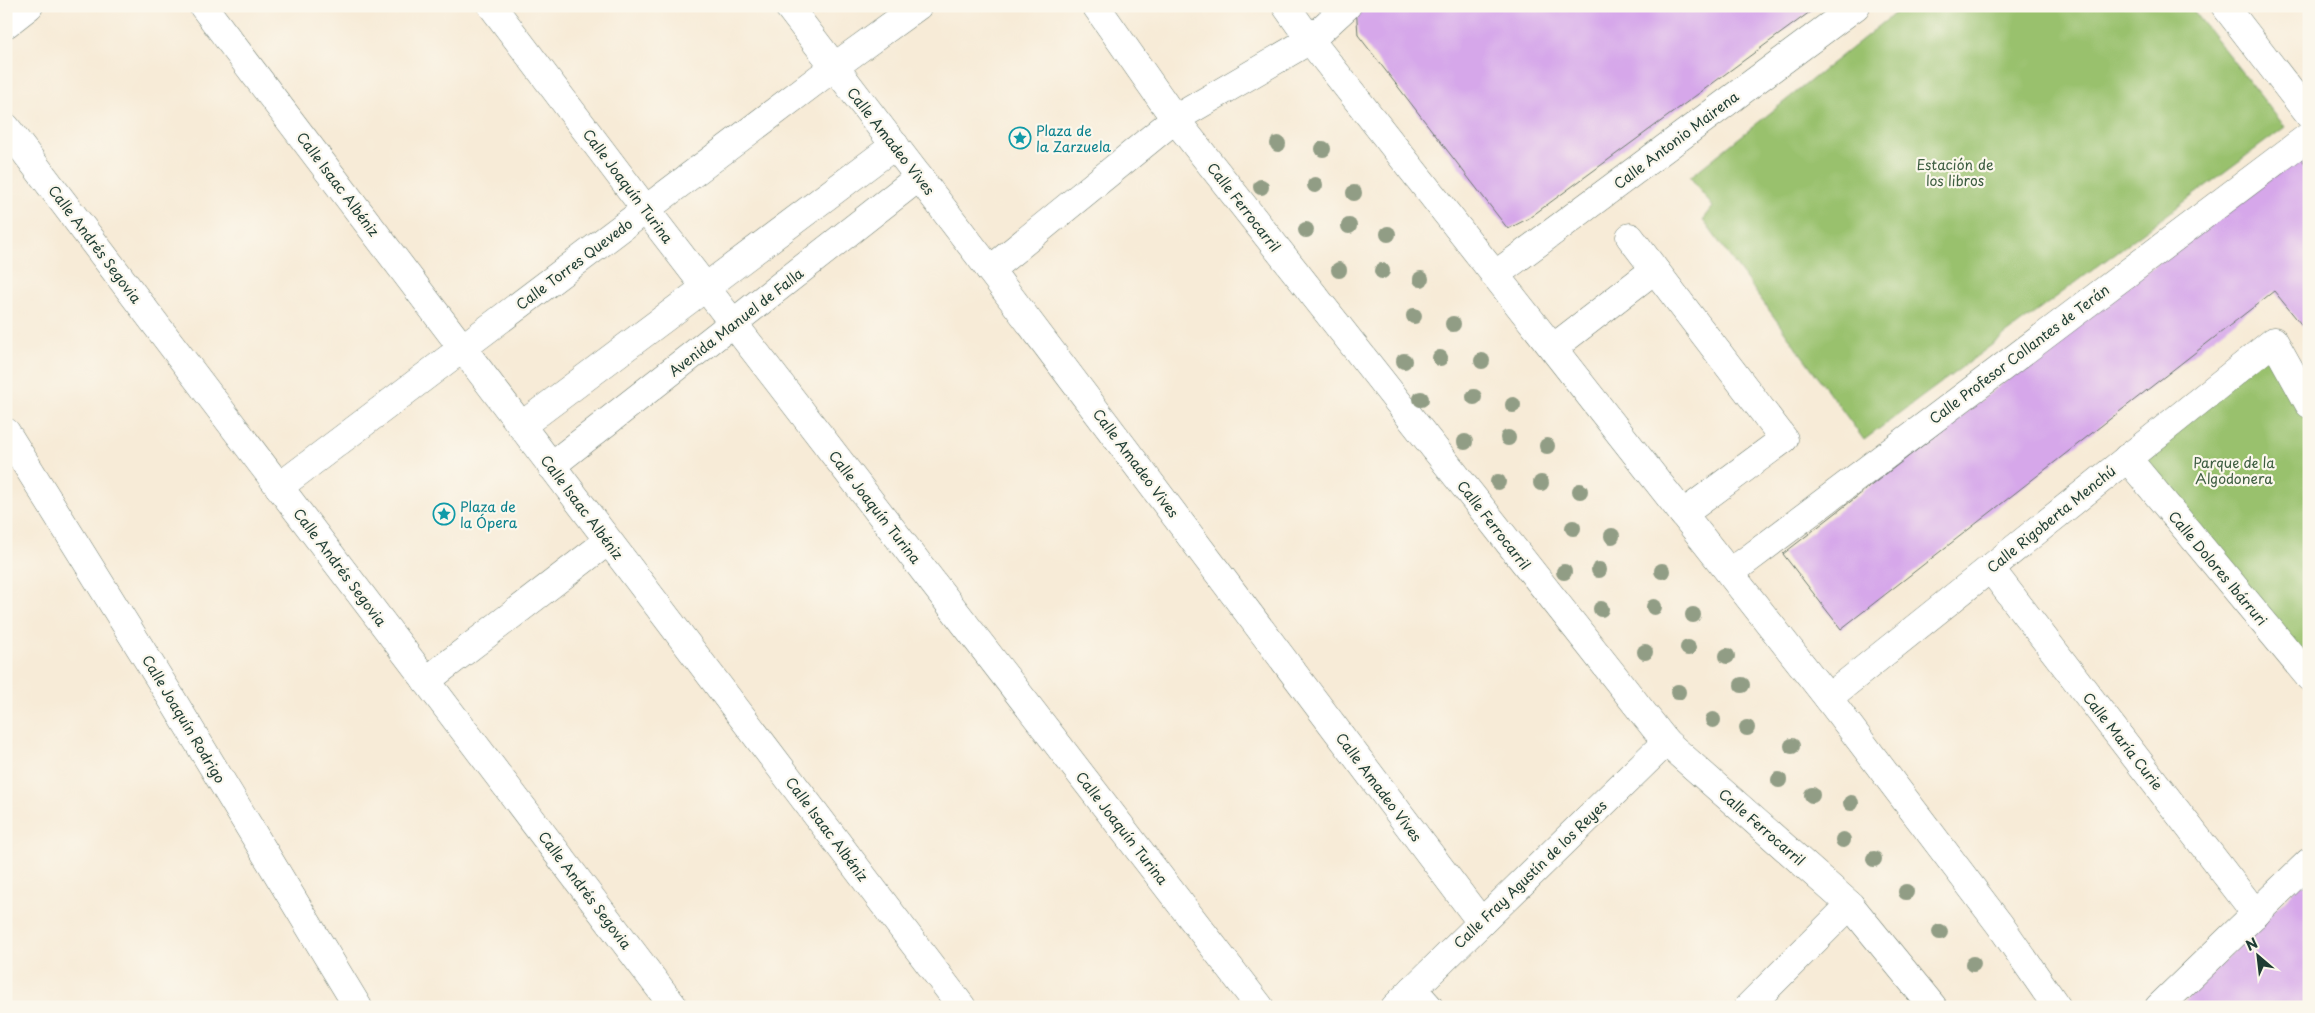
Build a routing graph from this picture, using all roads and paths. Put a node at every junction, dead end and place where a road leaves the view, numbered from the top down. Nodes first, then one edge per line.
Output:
1 (29, 6) edge
2 (203, 6) edge
3 (492, 6) edge
4 (788, 6) edge
5 (918, 6) edge
6 (1096, 6) edge
7 (1286, 6) edge
8 (1347, 6) edge
9 (1856, 6) edge
10 (2225, 6) edge
11 (6, 24) edge
12 (1310, 40) junction
13 (834, 67) junction
14 (2309, 115) edge
15 (1175, 119) junction
16 (6, 127) edge
17 (2309, 136) edge
18 (894, 145) junction
19 (919, 177) junction
20 (646, 210) junction
21 (1630, 237) dead end
22 (990, 270) junction
23 (1654, 270) junction
24 (1494, 275) junction
25 (706, 288) junction
26 (734, 324) junction
27 (1553, 348) junction
28 (462, 349) junction
29 (2309, 404) edge
30 (521, 426) junction
31 (6, 432) edge
32 (2127, 458) junction
33 (551, 466) junction
34 (279, 487) junction
35 (1682, 514) junction
36 (608, 541) junction
37 (1990, 568) junction
38 (1730, 573) junction
39 (2309, 677) edge
40 (426, 681) junction
41 (1828, 698) junction
42 (1666, 742) junction
43 (2309, 862) edge
44 (1850, 905) junction
45 (2256, 914) junction
46 (1481, 922) junction
47 (1412, 1001) edge
48 (358, 1007) edge
49 (674, 1007) edge
50 (962, 1007) edge
51 (1260, 1007) edge
52 (1748, 1007) edge
53 (1933, 1007) edge
54 (2057, 1007) edge
55 (2159, 1007) edge

1 - 11 street
2 - 28 street, Calle Isaac Albéniz
3 - 20 street, Calle Joaquín Turina
4 - 13 street, Calle Amadeo Vives
5 - 13 street, Calle Torres Quevedo
6 - 15 street, Calle Ferrocarril
7 - 12 street
8 - 12 street
9 - 24 street, Calle Antonio Mairena
10 - 14 street
12 - 15 street
12 - 24 street
13 - 18 street, Calle Amadeo Vives
13 - 20 street, Calle Torres Quevedo
15 - 22 street
15 - 42 street, Calle Ferrocarril
16 - 34 street, Calle Andrés Segovia
17 - 38 street, Calle Profesor Collantes de Terán
18 - 19 street, Calle Amadeo Vives
18 - 25 street
19 - 22 street, Calle Amadeo Vives
19 - 26 street, Avenida Manuel de Falla
20 - 25 street, Calle Joaquín Turina
20 - 28 street, Calle Torres Quevedo
21 - 23 street
22 - 46 street, Calle Amadeo Vives
23 - 27 street
23 - 35 street
24 - 27 street
25 - 26 street, Calle Joaquín Turina
25 - 30 street
26 - 33 street, Avenida Manuel de Falla
26 - 51 street, Calle Joaquín Turina
27 - 35 street
28 - 30 street, Calle Isaac Albéniz
28 - 34 street, Calle Torres Quevedo
29 - 32 street, Calle Rigoberta Menchú
30 - 33 street, Calle Isaac Albéniz
31 - 48 street, Calle Joaquín Rodrigo
32 - 37 street, Calle Rigoberta Menchú
32 - 39 street, Calle Dolores Ibárruri
33 - 36 street, Calle Isaac Albéniz
34 - 40 street, Calle Andrés Segovia
35 - 38 street
36 - 40 street
36 - 50 street, Calle Isaac Albéniz
37 - 41 street, Calle Rigoberta Menchú
37 - 45 street, Calle María Curie
38 - 41 street
40 - 49 street, Calle Andrés Segovia
41 - 54 street
42 - 44 street, Calle Ferrocarril
42 - 46 street, Calle Fray Agustín de los Reyes
43 - 45 street
44 - 52 street
44 - 53 street, Calle Ferrocarril
45 - 55 street
46 - 47 street, Calle Fray Agustín de los Reyes

